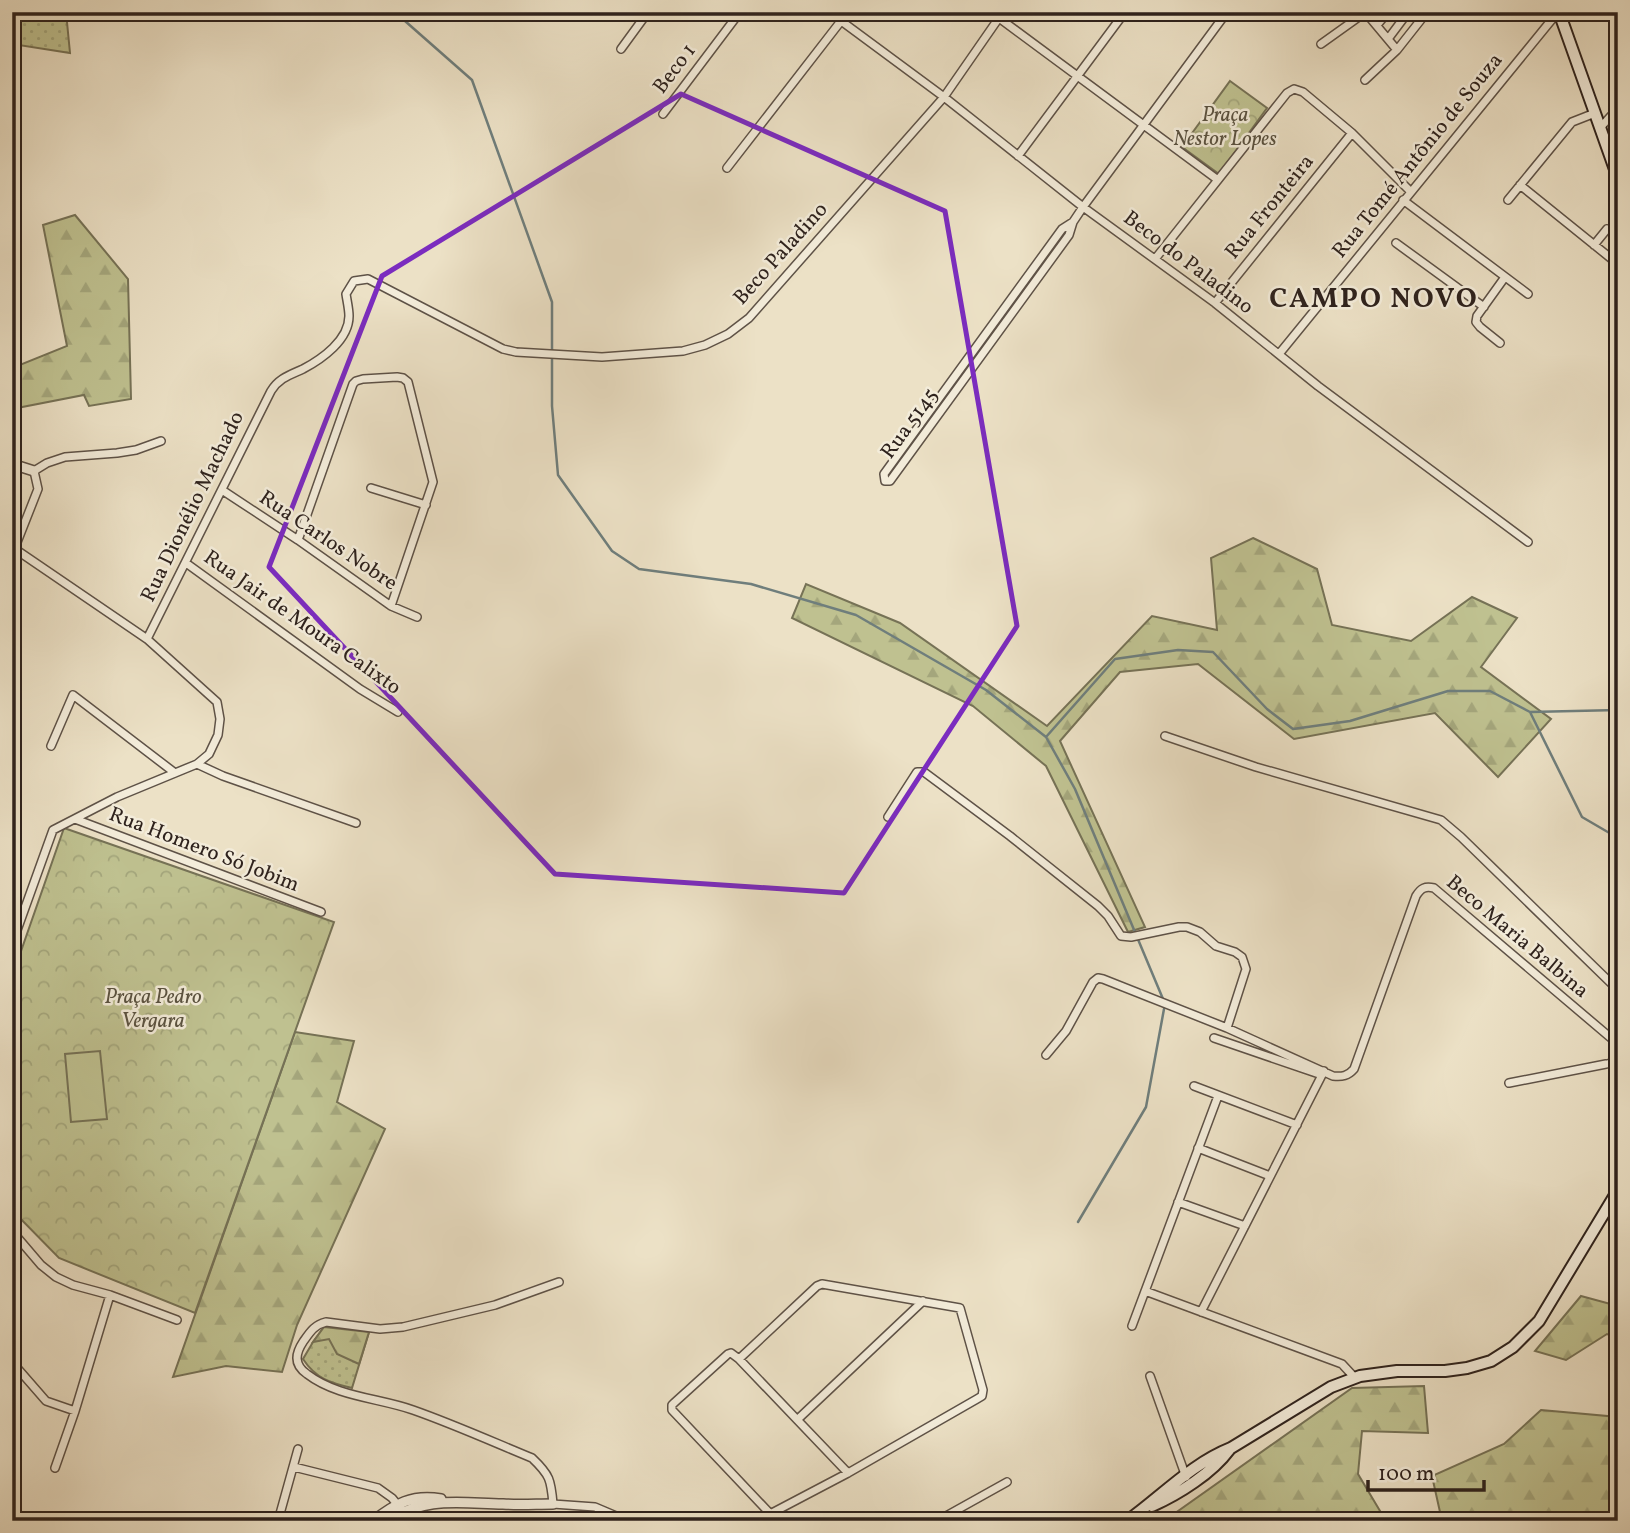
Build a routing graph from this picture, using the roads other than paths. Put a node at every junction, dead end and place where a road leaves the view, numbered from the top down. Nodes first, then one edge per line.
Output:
1 (648, 12) edge
2 (740, 12) edge
3 (829, 12) edge
4 (1125, 12) edge
5 (1227, 12) edge
6 (1388, 12) edge
7 (1427, 12) edge
8 (1558, 12) edge
9 (1001, 15) edge
10 (1406, 15) dead end
11 (841, 21) junction
12 (1377, 25) junction
13 (1388, 39) junction
14 (1321, 44) dead end
15 (621, 49) dead end
16 (1397, 50) junction
17 (1077, 76) junction
18 (1365, 80) dead end
19 (944, 97) junction
20 (1618, 108) edge
21 (1595, 113) junction
22 (663, 114) dead end
23 (1143, 124) junction
24 (1600, 128) junction
25 (1352, 133) junction
26 (1018, 156) junction
27 (727, 168) dead end
28 (1618, 178) edge
29 (1218, 180) junction
30 (1520, 186) junction
31 (1410, 191) junction
32 (1508, 200) dead end
33 (1403, 201) junction
34 (1083, 207) junction
35 (1607, 229) dead end
36 (1396, 243) dead end
37 (1594, 244) junction
38 (1155, 259) junction
39 (1613, 260) dead end
40 (1505, 277) junction
41 (1528, 294) dead end
42 (1215, 303) junction
43 (1484, 307) junction
44 (1009, 310) junction
45 (1500, 343) dead end
46 (1279, 354) junction
47 (959, 372) junction
48 (966, 377) junction
49 (271, 391) joint
50 (161, 441) dead end
51 (12, 464) edge
52 (34, 471) junction
53 (371, 488) dead end
54 (222, 491) junction
55 (426, 505) junction
56 (298, 540) junction
57 (1528, 542) dead end
58 (14, 552) edge
59 (186, 563) junction
60 (391, 606) junction
61 (417, 617) dead end
62 (147, 639) junction
63 (398, 712) dead end
64 (1165, 736) dead end
65 (51, 746) dead end
66 (197, 764) junction
67 (175, 773) junction
68 (888, 817) dead end
69 (75, 819) junction
70 (356, 823) dead end
71 (321, 912) dead end
72 (12, 944) edge
73 (1618, 990) edge
74 (1227, 1028) junction
75 (1214, 1038) dead end
76 (1618, 1044) edge
77 (1046, 1055) dead end
78 (1611, 1063) edge
79 (1323, 1073) junction
80 (1509, 1083) dead end
81 (1194, 1086) dead end
82 (1218, 1096) junction
83 (1297, 1125) junction
84 (1199, 1148) junction
85 (1270, 1176) junction
86 (1618, 1190) edge
87 (1178, 1202) junction
88 (1245, 1226) junction
89 (12, 1231) edge
90 (559, 1282) dead end
91 (1145, 1292) junction
92 (110, 1295) junction
93 (923, 1301) junction
94 (1201, 1312) junction
95 (177, 1320) dead end
96 (1132, 1326) dead end
97 (739, 1359) junction
98 (12, 1362) edge
99 (1150, 1376) dead end
100 (1355, 1378) junction
101 (75, 1412) junction
102 (798, 1419) junction
103 (298, 1449) dead end
104 (293, 1467) junction
105 (55, 1468) dead end
106 (848, 1473) junction
107 (1188, 1479) junction
108 (1007, 1482) dead end
109 (553, 1504) junction
110 (400, 1507) junction
111 (12, 1509) edge
112 (770, 1514) junction
113 (18, 1521) edge
114 (278, 1521) edge
115 (373, 1521) edge
116 (386, 1521) edge
117 (628, 1521) edge
118 (777, 1521) edge
119 (937, 1521) edge
120 (1127, 1521) edge

1 - 15 street
2 - 22 street, Beco 1
3 - 11 street, Beco do Paladino
4 - 17 street
5 - 23 street, Rua 5145
6 - 12 street
7 - 16 street
8 - 21 main road
8 - 31 street, Rua Tomé Antônio de Souza
9 - 17 street
9 - 19 street
10 - 13 street
11 - 19 street, Beco do Paladino
11 - 27 street
12 - 13 street
12 - 14 street
13 - 16 street
16 - 18 street
17 - 23 street
17 - 26 street
19 - 26 street, Beco do Paladino
19 - 49 street, Beco Paladino
20 - 24 street
21 - 24 main road
21 - 30 street
23 - 29 street
23 - 34 street, Rua 5145
24 - 28 main road
25 - 29 street
25 - 31 street
25 - 42 street, Rua Fronteira
26 - 34 street, Beco do Paladino
29 - 38 street
30 - 32 street
30 - 37 street
31 - 33 street, Rua Tomé Antônio de Souza
33 - 40 street
33 - 46 street, Rua Tomé Antônio de Souza
34 - 38 street, Beco do Paladino
34 - 44 street, Rua 5145
35 - 37 street
36 - 43 street
37 - 39 street
38 - 42 street, Beco do Paladino
40 - 41 street
40 - 43 street
42 - 46 street, Beco do Paladino
43 - 45 street
44 - 47 street, Rua 5145
44 - 48 street, Rua 5145
46 - 57 street, Beco do Paladino
47 - 48 street
47 - 48 street, Rua 5145
49 - 54 street, Rua Dionélio Machado
50 - 52 street
51 - 52 street
52 - 58 street
53 - 55 street
54 - 56 street, Rua Carlos Nobre
54 - 59 street, Rua Dionélio Machado
55 - 56 street
55 - 60 street
56 - 60 street, Rua Carlos Nobre
58 - 62 street
59 - 62 street, Rua Dionélio Machado
59 - 63 street, Rua Jair de Moura Calixto
60 - 61 street, Rua Carlos Nobre
62 - 66 street
64 - 73 street
65 - 67 street
66 - 67 street
66 - 70 street
67 - 69 street
68 - 74 street
69 - 71 street, Rua Homero Só Jobim
69 - 72 street
74 - 77 street
74 - 79 street
75 - 79 street
76 - 79 street, Beco Maria Balbina
78 - 80 street
79 - 83 street
81 - 82 street
82 - 83 street
82 - 84 street
83 - 85 street
84 - 85 street
84 - 87 street
85 - 88 street
86 - 100 main road
87 - 88 street
87 - 91 street
88 - 94 street
89 - 92 street
90 - 109 street
91 - 94 street
91 - 96 street
92 - 95 street
92 - 101 street
93 - 97 street
93 - 102 street
93 - 106 street
94 - 100 street
97 - 102 street
97 - 112 street
98 - 101 street
99 - 107 street
100 - 107 main road
101 - 105 street
102 - 106 street
103 - 104 street
104 - 110 street
104 - 114 street
106 - 112 street
107 - 120 main road
108 - 119 street
109 - 110 street
109 - 117 street
110 - 115 street
110 - 116 street
111 - 113 street
112 - 118 street

